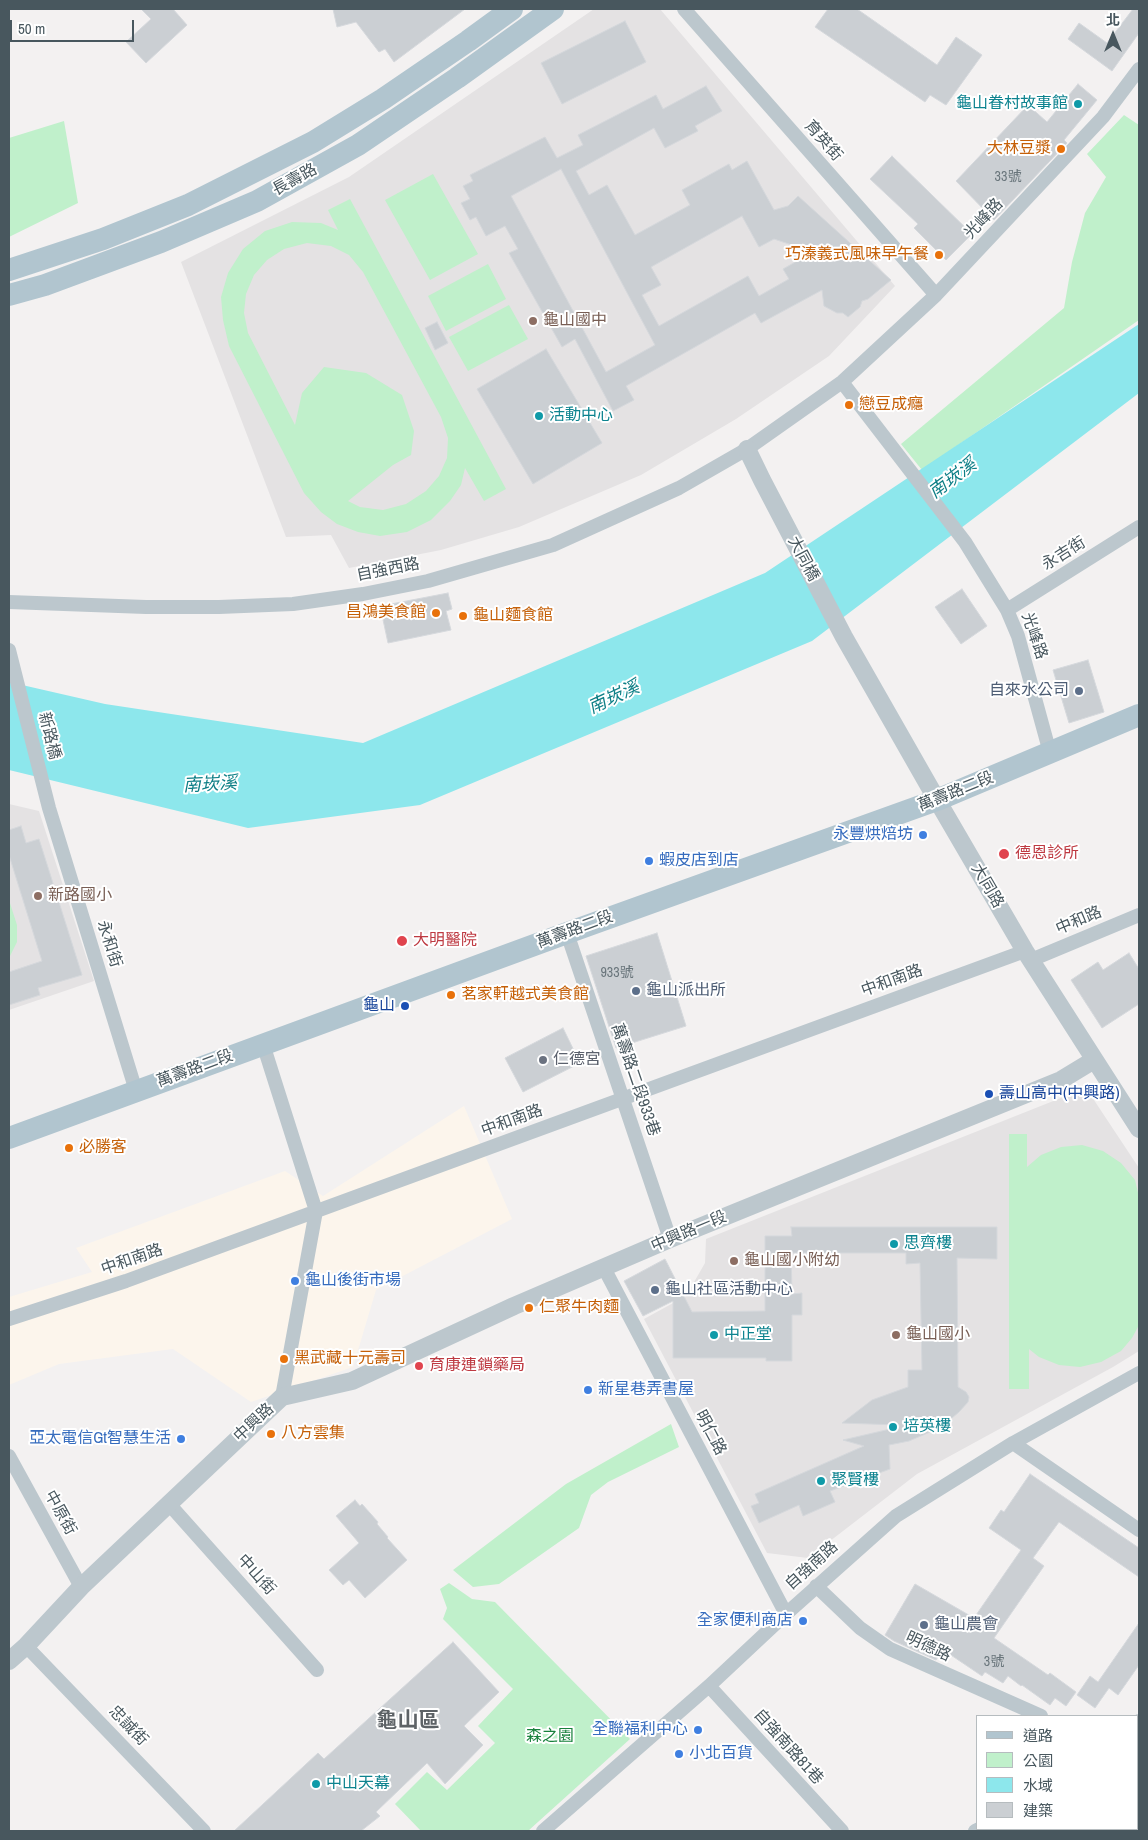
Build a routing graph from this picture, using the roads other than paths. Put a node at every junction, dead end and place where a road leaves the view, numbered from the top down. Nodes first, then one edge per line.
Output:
1 (512, 9) edge
2 (552, 9) edge
3 (684, 9) edge
4 (1139, 69) edge
5 (9, 270) edge
6 (936, 295) junction
7 (9, 296) edge
8 (842, 382) junction
9 (747, 448) junction
10 (1139, 527) edge
11 (9, 602) edge
12 (1007, 610) junction
13 (844, 637) joint
14 (9, 650) edge
15 (1139, 716) edge
16 (1050, 753) junction
17 (937, 800) junction
18 (50, 808) joint
19 (1139, 915) edge
20 (566, 933) junction
21 (1028, 956) junction
22 (263, 1044) junction
23 (1094, 1060) junction
24 (136, 1091) junction
25 (624, 1098) junction
26 (1139, 1129) edge
27 (9, 1138) edge
28 (316, 1211) junction
29 (670, 1239) junction
30 (604, 1268) junction
31 (9, 1319) edge
32 (1139, 1373) edge
33 (282, 1397) junction
34 (1013, 1443) junction
35 (9, 1456) edge
36 (169, 1504) junction
37 (1139, 1530) edge
38 (816, 1586) junction
39 (81, 1587) junction
40 (786, 1614) junction
41 (26, 1646) junction
42 (9, 1661) edge
43 (317, 1670) dead end
44 (709, 1686) junction
45 (1039, 1715) edge
46 (204, 1831) edge
47 (542, 1831) edge
48 (842, 1831) edge

1 - 5 main road, 長壽路
2 - 7 main road, 長壽路
3 - 6 street, 育英街
4 - 6 street, 光峰路
6 - 8 street, 光峰路
8 - 9 street, 光峰路
8 - 12 street, 光峰路
9 - 11 street, 自強西路
9 - 13 street, 大同橋
10 - 12 street, 永吉街
12 - 16 street, 光峰路
13 - 17 street, 大同路
14 - 18 street, 新路橋
15 - 16 main road, 萬壽路二段
16 - 17 main road, 萬壽路二段
17 - 20 main road, 萬壽路二段
17 - 21 street, 大同路
18 - 24 street, 永和街
19 - 21 street, 中和路
20 - 22 main road, 萬壽路二段
20 - 25 street, 萬壽路二段933巷
21 - 23 street, 大同路
21 - 25 street, 中和南路
22 - 24 main road, 萬壽路二段
22 - 28 street, 中興路
23 - 26 street, 大同路
23 - 29 street, 中興路一段
24 - 27 main road, 萬壽路二段
25 - 28 street, 中和南路
25 - 29 street, 萬壽路二段933巷
28 - 31 street, 中和南路
28 - 33 street, 中興路
29 - 30 street, 中興路一段
30 - 33 street, 中興路一段
30 - 40 street, 明仁路
32 - 34 street, 自強南路
33 - 36 street, 中興路
34 - 37 street
34 - 38 street, 自強南路
35 - 39 street, 中原街
36 - 39 street, 中興路
36 - 43 street, 中山街
38 - 40 street, 自強南路
38 - 45 street, 明德路
39 - 41 street, 中興路
40 - 44 street, 自強南路
41 - 42 street, 中興路
41 - 46 street, 忠誠街
44 - 47 street, 自強南路
44 - 48 street, 自強南路81巷

